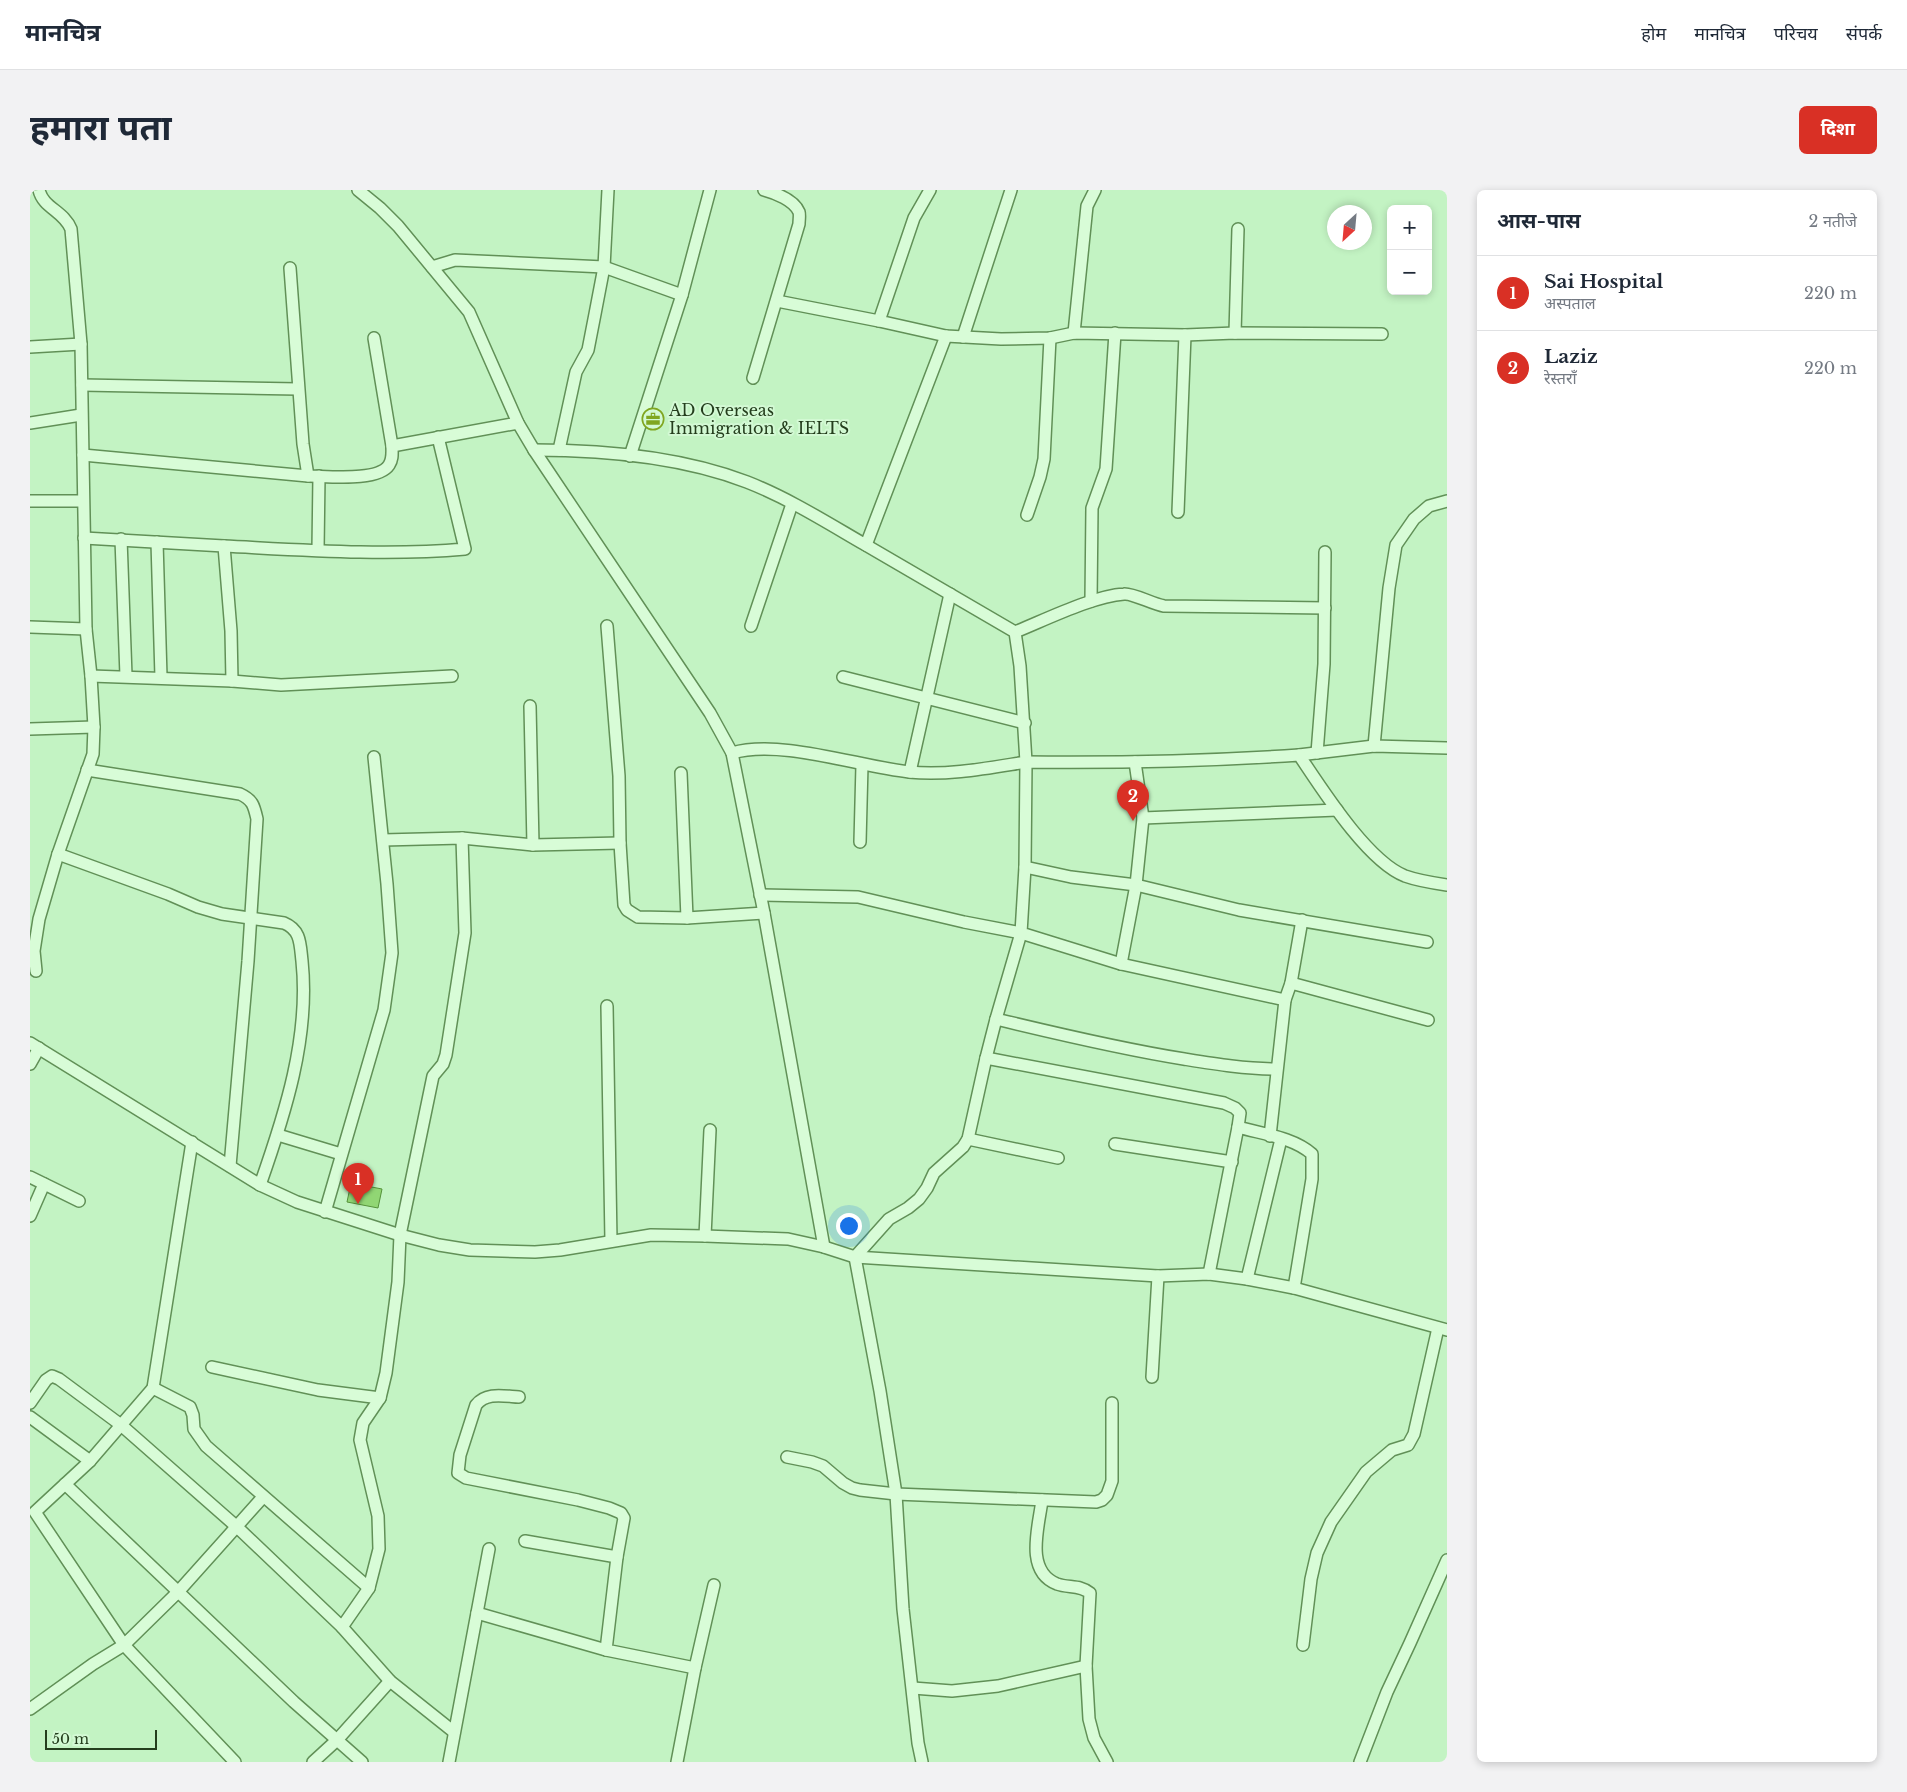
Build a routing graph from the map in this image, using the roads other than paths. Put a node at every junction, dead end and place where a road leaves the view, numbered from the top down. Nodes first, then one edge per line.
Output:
1 (39, 190) edge
2 (358, 190) edge
3 (608, 190) edge
4 (710, 190) edge
5 (764, 190) edge
6 (930, 190) edge
7 (1011, 190) edge
8 (1094, 190) edge
9 (1238, 229) dead end
10 (432, 267) junction
11 (604, 267) junction
12 (290, 268) dead end
13 (682, 295) junction
14 (777, 301) junction
15 (879, 321) junction
16 (1074, 333) junction
17 (1115, 333) junction
18 (1235, 333) junction
19 (1382, 334) dead end
20 (1185, 335) junction
21 (946, 336) junction
22 (963, 337) junction
23 (374, 338) dead end
24 (1050, 338) junction
25 (81, 344) junction
26 (30, 348) edge
27 (753, 378) dead end
28 (82, 385) junction
29 (298, 388) junction
30 (81, 415) junction
31 (30, 423) edge
32 (518, 423) junction
33 (438, 437) junction
34 (392, 446) junction
35 (534, 450) junction
36 (559, 450) junction
37 (83, 455) junction
38 (630, 456) junction
39 (314, 476) junction
40 (30, 501) edge
41 (82, 501) junction
42 (1447, 501) edge
43 (792, 504) junction
44 (1178, 512) dead end
45 (1027, 515) dead end
46 (84, 538) junction
47 (122, 539) junction
48 (157, 542) junction
49 (866, 545) junction
50 (224, 546) junction
51 (318, 550) junction
52 (1325, 552) dead end
53 (950, 594) junction
54 (1091, 601) junction
55 (1325, 608) junction
56 (607, 626) dead end
57 (751, 626) dead end
58 (30, 627) edge
59 (86, 629) junction
60 (1015, 632) junction
61 (92, 676) junction
62 (126, 676) junction
63 (452, 676) dead end
64 (844, 677) dead end
65 (160, 678) junction
66 (232, 680) junction
67 (927, 698) junction
68 (530, 706) dead end
69 (1025, 723) junction
70 (94, 727) junction
71 (30, 729) edge
72 (1374, 746) junction
73 (1447, 748) edge
74 (732, 753) junction
75 (1317, 753) junction
76 (1299, 755) junction
77 (374, 757) dead end
78 (1026, 762) junction
79 (1135, 762) junction
80 (862, 764) junction
81 (87, 770) junction
82 (910, 772) junction
83 (681, 774) dead end
84 (1336, 810) junction
85 (1142, 818) junction
86 (462, 838) junction
87 (383, 840) junction
88 (860, 842) dead end
89 (620, 843) junction
90 (533, 845) junction
91 (58, 854) junction
92 (1025, 867) junction
93 (1136, 885) junction
94 (1447, 885) edge
95 (760, 895) junction
96 (764, 913) junction
97 (250, 917) junction
98 (687, 918) junction
99 (1302, 920) junction
100 (1021, 933) junction
101 (1427, 942) dead end
102 (1121, 964) junction
103 (36, 971) dead end
104 (1291, 983) junction
105 (1284, 1000) junction
106 (607, 1006) dead end
107 (996, 1019) junction
108 (1428, 1020) dead end
109 (34, 1045) edge
110 (986, 1058) junction
111 (30, 1064) edge
112 (1276, 1068) junction
113 (1238, 1128) junction
114 (710, 1130) dead end
115 (278, 1135) junction
116 (1275, 1137) junction
117 (968, 1139) junction
118 (192, 1142) junction
119 (1115, 1144) dead end
120 (341, 1154) junction
121 (1058, 1158) dead end
122 (1232, 1162) junction
123 (230, 1166) junction
124 (30, 1176) edge
125 (44, 1184) junction
126 (260, 1185) junction
127 (79, 1201) dead end
128 (325, 1212) junction
129 (30, 1216) edge
130 (400, 1235) junction
131 (705, 1236) junction
132 (611, 1241) junction
133 (824, 1247) junction
134 (855, 1257) junction
135 (1209, 1274) junction
136 (1158, 1276) junction
137 (1247, 1279) junction
138 (1294, 1288) junction
139 (1442, 1329) edge
140 (212, 1367) dead end
141 (1152, 1377) dead end
142 (153, 1388) junction
143 (32, 1397) edge
144 (519, 1397) dead end
145 (380, 1398) junction
146 (1112, 1403) dead end
147 (30, 1417) edge
148 (121, 1425) junction
149 (787, 1457) dead end
150 (90, 1461) junction
151 (66, 1484) junction
152 (896, 1494) junction
153 (263, 1497) junction
154 (1042, 1500) junction
155 (33, 1509) edge
156 (236, 1527) junction
157 (525, 1541) dead end
158 (489, 1550) dead end
159 (617, 1557) junction
160 (1447, 1560) edge
161 (714, 1585) dead end
162 (369, 1588) junction
163 (178, 1592) junction
164 (477, 1614) junction
165 (342, 1627) junction
166 (124, 1645) junction
167 (1303, 1645) dead end
168 (606, 1650) junction
169 (1086, 1666) junction
170 (695, 1668) junction
171 (390, 1681) junction
172 (912, 1688) junction
173 (30, 1709) edge
174 (454, 1732) junction
175 (336, 1740) junction
176 (235, 1762) edge
177 (313, 1762) edge
178 (362, 1762) edge
179 (449, 1762) edge
180 (677, 1762) edge
181 (922, 1762) edge
182 (1106, 1762) edge
183 (1360, 1762) edge

1 - 25 street
2 - 10 street
3 - 11 street
4 - 13 street
5 - 14 street
6 - 15 street
7 - 22 street
8 - 16 street
9 - 18 street
10 - 11 street
10 - 32 street
11 - 13 street
11 - 36 street
12 - 29 street
13 - 38 street
14 - 15 street
14 - 27 street
15 - 21 street
16 - 17 street
16 - 24 street
17 - 20 street
17 - 54 street
18 - 19 street
18 - 20 street
20 - 44 street
21 - 22 street
21 - 49 street
22 - 24 street
23 - 34 street
24 - 45 street
25 - 26 street
25 - 28 street
28 - 29 street
28 - 30 street
29 - 39 street
30 - 31 street
30 - 37 street
32 - 33 street
32 - 35 street
33 - 34 street
33 - 51 street
34 - 39 street
35 - 36 street
35 - 74 street
36 - 38 street
37 - 39 street
37 - 41 street
38 - 43 street
39 - 51 street
40 - 41 street
41 - 46 street
42 - 72 street
43 - 49 street
43 - 57 street
46 - 47 street
46 - 59 street
47 - 48 street
47 - 62 street
48 - 50 street
48 - 65 street
49 - 53 street
50 - 51 street
50 - 66 street
52 - 55 street
53 - 60 street
53 - 67 street
54 - 55 street
54 - 60 street
55 - 75 street
56 - 89 street
58 - 59 street
59 - 61 street
60 - 69 street
61 - 62 street
61 - 70 street
62 - 65 street
63 - 66 street
64 - 67 street
65 - 66 street
67 - 69 street
67 - 82 street
68 - 90 street
69 - 78 street
70 - 71 street
70 - 81 street
72 - 73 street
72 - 75 street
74 - 80 street
74 - 95 street
75 - 76 street
76 - 79 street
76 - 84 street
77 - 87 street
78 - 79 street
78 - 82 street
78 - 92 street
79 - 85 street
80 - 82 street
80 - 88 street
81 - 91 street
81 - 97 street
83 - 98 street
84 - 85 street
84 - 94 street
85 - 93 street
86 - 87 street
86 - 90 street
86 - 130 street
87 - 120 street
89 - 90 street
89 - 98 street
91 - 97 street
91 - 103 street
92 - 93 street
92 - 100 street
93 - 99 street
93 - 102 street
95 - 96 street
95 - 100 street
96 - 98 street
96 - 133 street
97 - 115 street
97 - 123 street
99 - 101 street
99 - 104 street
100 - 102 street
100 - 107 street
102 - 105 street
104 - 105 street
104 - 108 street
105 - 112 street
106 - 132 street
107 - 110 street
107 - 112 street
109 - 111 street
109 - 118 street
110 - 113 street
110 - 117 street
112 - 116 street
113 - 116 street
113 - 122 street
114 - 131 street
115 - 120 street
115 - 126 street
116 - 137 street
116 - 138 street
117 - 121 street
117 - 134 street
118 - 123 street
118 - 142 street
119 - 122 street
120 - 128 street
122 - 135 street
123 - 126 street
124 - 125 street
125 - 127 street
125 - 129 street
126 - 128 street
128 - 130 street
130 - 132 street
130 - 145 street
131 - 132 street
131 - 133 street
133 - 134 street
134 - 136 street
134 - 152 street
135 - 136 street
135 - 137 street
136 - 141 street
137 - 138 street
138 - 139 street
139 - 167 street
140 - 145 street
142 - 148 street
142 - 153 street
143 - 148 street
144 - 159 street
145 - 162 street
146 - 154 street
147 - 150 street
148 - 150 street
148 - 156 street
149 - 152 street
150 - 151 street
151 - 155 street
151 - 163 street
152 - 154 street
152 - 172 street
153 - 156 street
153 - 162 street
154 - 169 street
155 - 166 street
156 - 163 street
156 - 165 street
157 - 159 street
158 - 164 street
159 - 168 street
160 - 183 street
161 - 170 street
162 - 165 street
163 - 166 street
163 - 175 street
164 - 168 street
164 - 174 street
165 - 171 street
166 - 173 street
166 - 176 street
168 - 170 street
169 - 172 street
169 - 182 street
170 - 180 street
171 - 174 street
171 - 175 street
172 - 181 street
174 - 179 street
175 - 177 street
175 - 178 street

